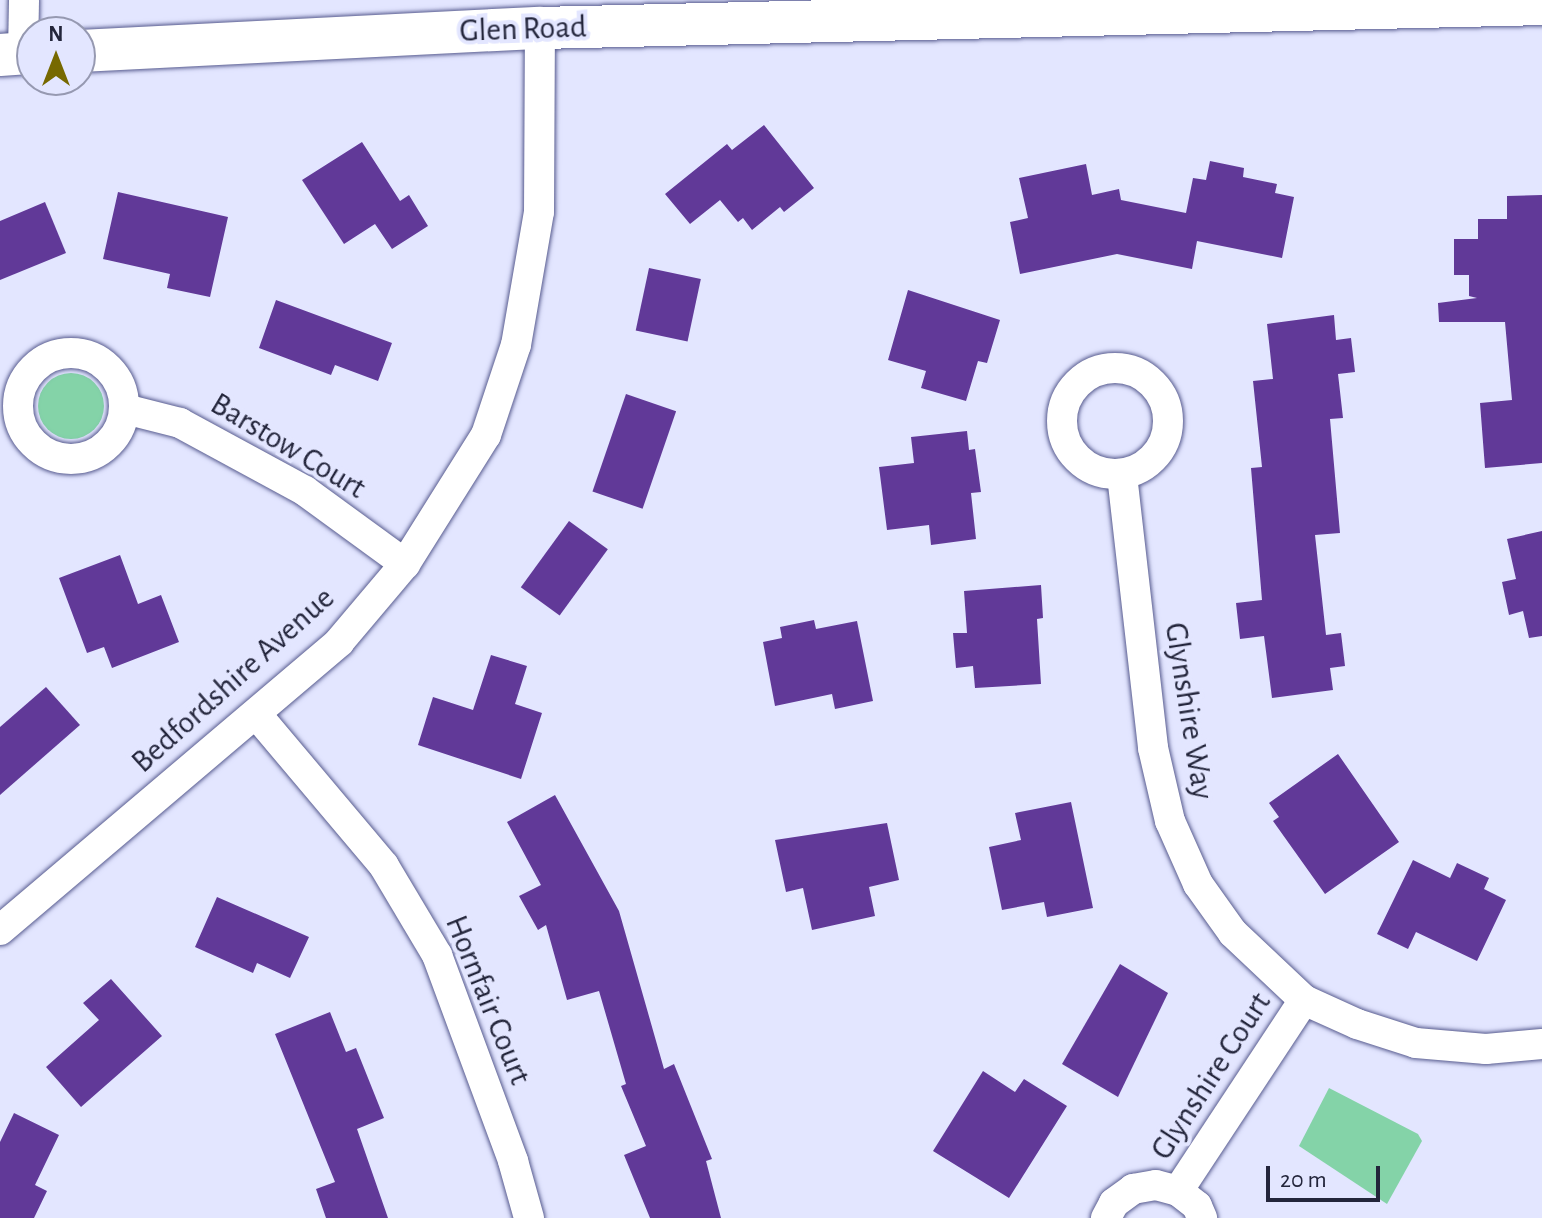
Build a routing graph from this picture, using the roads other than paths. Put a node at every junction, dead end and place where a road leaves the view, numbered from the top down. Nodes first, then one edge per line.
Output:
1 (1542, 4) edge
2 (540, 28) junction
3 (96, 50) edge
4 (125, 409) dead end
5 (1122, 475) dead end
6 (405, 564) junction
7 (257, 715) junction
8 (0, 930) edge
9 (1304, 1000) junction
10 (1542, 1044) edge
11 (1178, 1191) junction
12 (529, 1218) edge
13 (1106, 1218) edge
14 (1202, 1218) edge

1 - 2 main road, Glen Road
2 - 3 main road, Glen Road
2 - 6 street, Bedfordshire Avenue
4 - 6 street, Barstow Court
5 - 9 street, Glynshire Way
6 - 7 street, Bedfordshire Avenue
7 - 8 street, Bedfordshire Avenue
7 - 12 street, Hornfair Court
9 - 10 street, Glynshire Way
9 - 11 street, Glynshire Court
11 - 13 street, Glynshire Court
11 - 14 street, Glynshire Court

